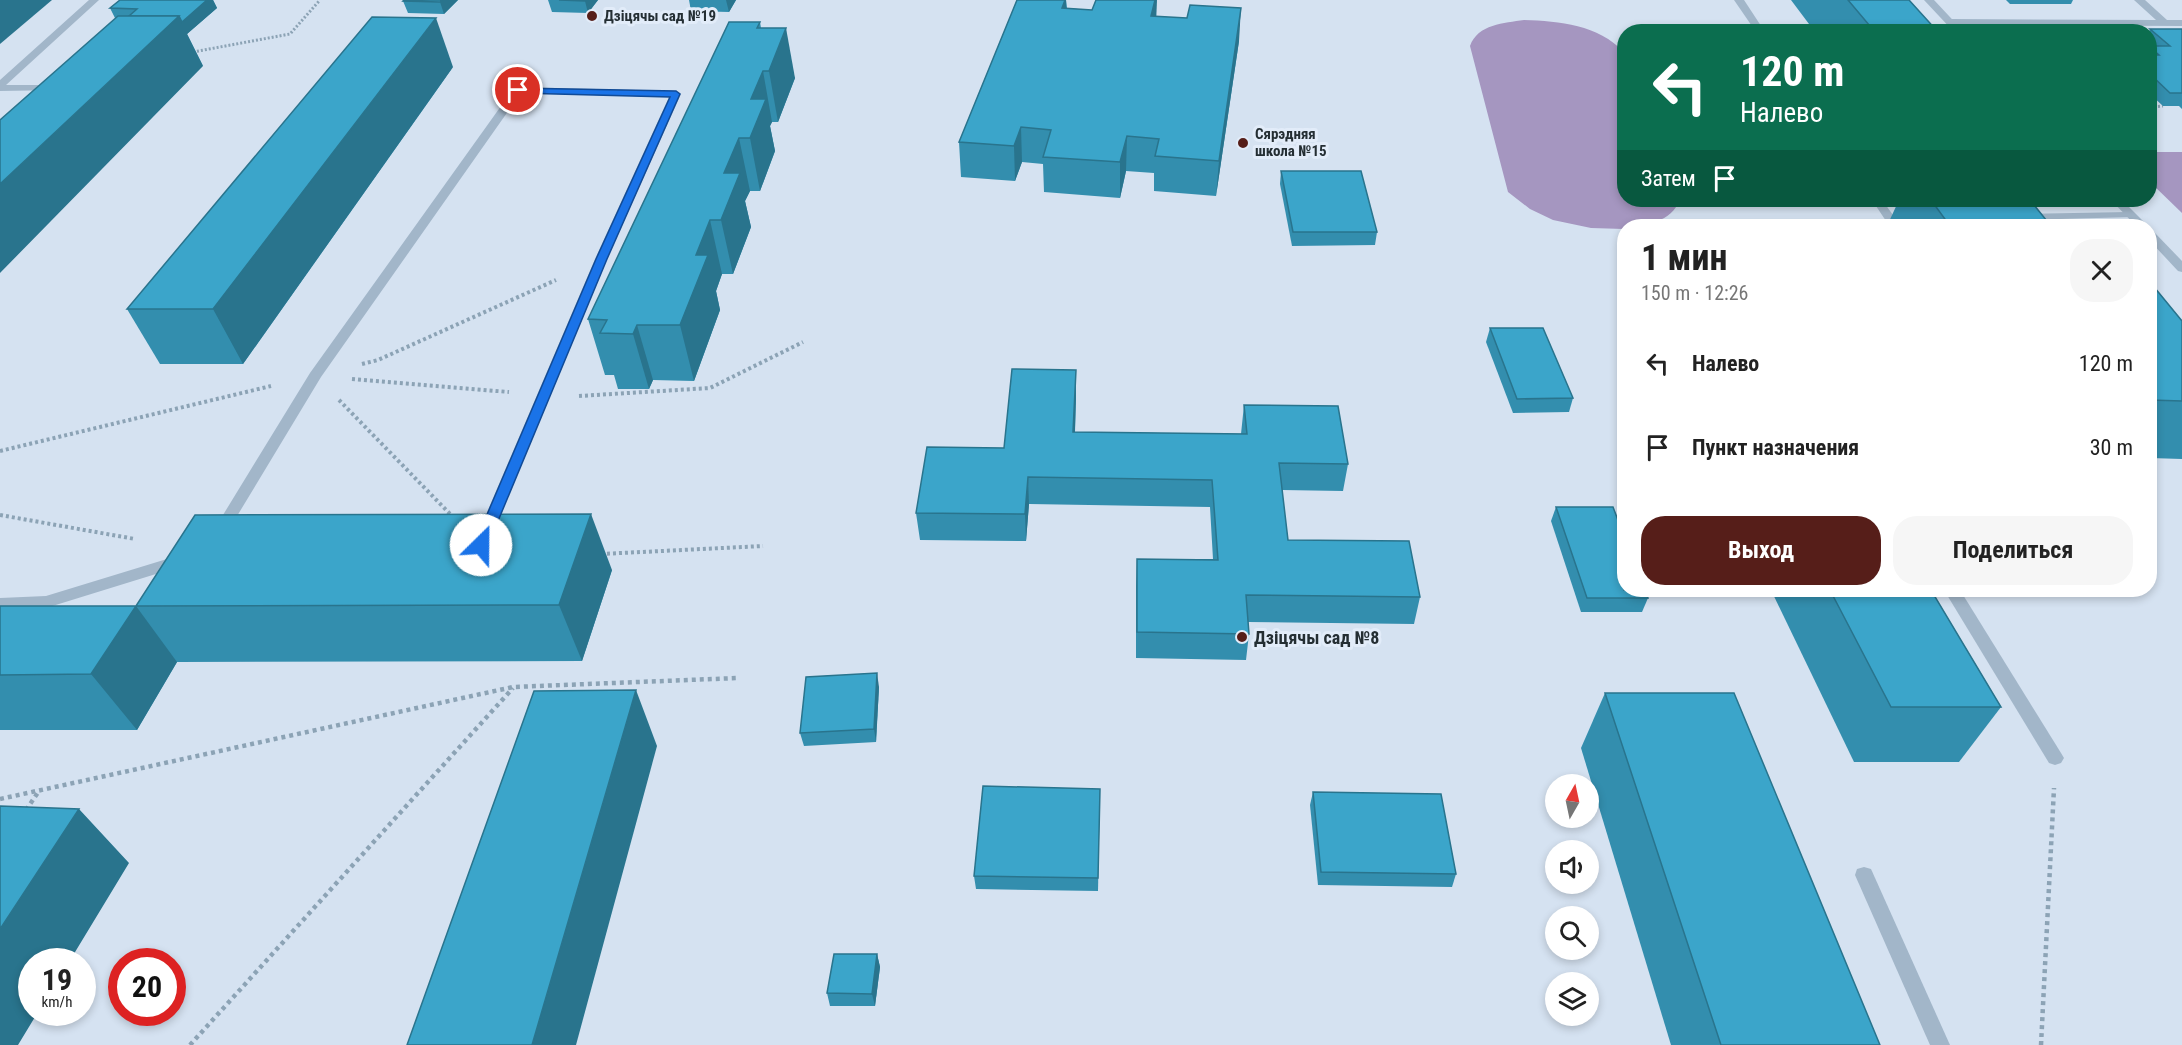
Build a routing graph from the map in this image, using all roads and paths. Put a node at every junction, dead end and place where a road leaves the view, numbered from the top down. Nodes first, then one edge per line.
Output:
1 (94, 0) edge
2 (320, 0) edge
3 (1739, 0) edge
4 (1929, 0) edge
5 (2139, 0) edge
6 (1951, 22) joint
7 (2165, 23) junction
8 (2182, 23) edge
9 (1756, 24) edge
10 (190, 52) dead end
11 (0, 87) edge
12 (43, 103) edge
13 (2157, 106) edge
14 (2163, 106) dead end
15 (2123, 207) edge
16 (2130, 214) junction
17 (2008, 217) edge
18 (2135, 219) edge
19 (2157, 241) edge
20 (2182, 268) edge
21 (0, 515) edge
22 (138, 540) dead end
23 (213, 542) edge
24 (481, 545) edge
25 (197, 556) edge
26 (1956, 597) edge
27 (0, 604) edge
28 (738, 678) dead end
29 (513, 687) junction
30 (2055, 758) joint
31 (39, 790) junction
32 (0, 799) edge
33 (20, 820) edge
34 (1864, 875) dead end
35 (190, 1045) edge
36 (1940, 1045) edge
37 (2041, 1045) edge

1 - 11 street
2 - 10 path
3 - 9 street
4 - 6 street
5 - 7 street
6 - 7 street
7 - 8 street
11 - 12 street
13 - 14 path
15 - 16 street
16 - 17 street
16 - 18 street
19 - 20 street
21 - 22 path
23 - 24 street
25 - 27 street
26 - 30 street
28 - 29 path
29 - 31 path
29 - 35 path
30 - 37 path
31 - 32 path
31 - 33 path
34 - 36 street

